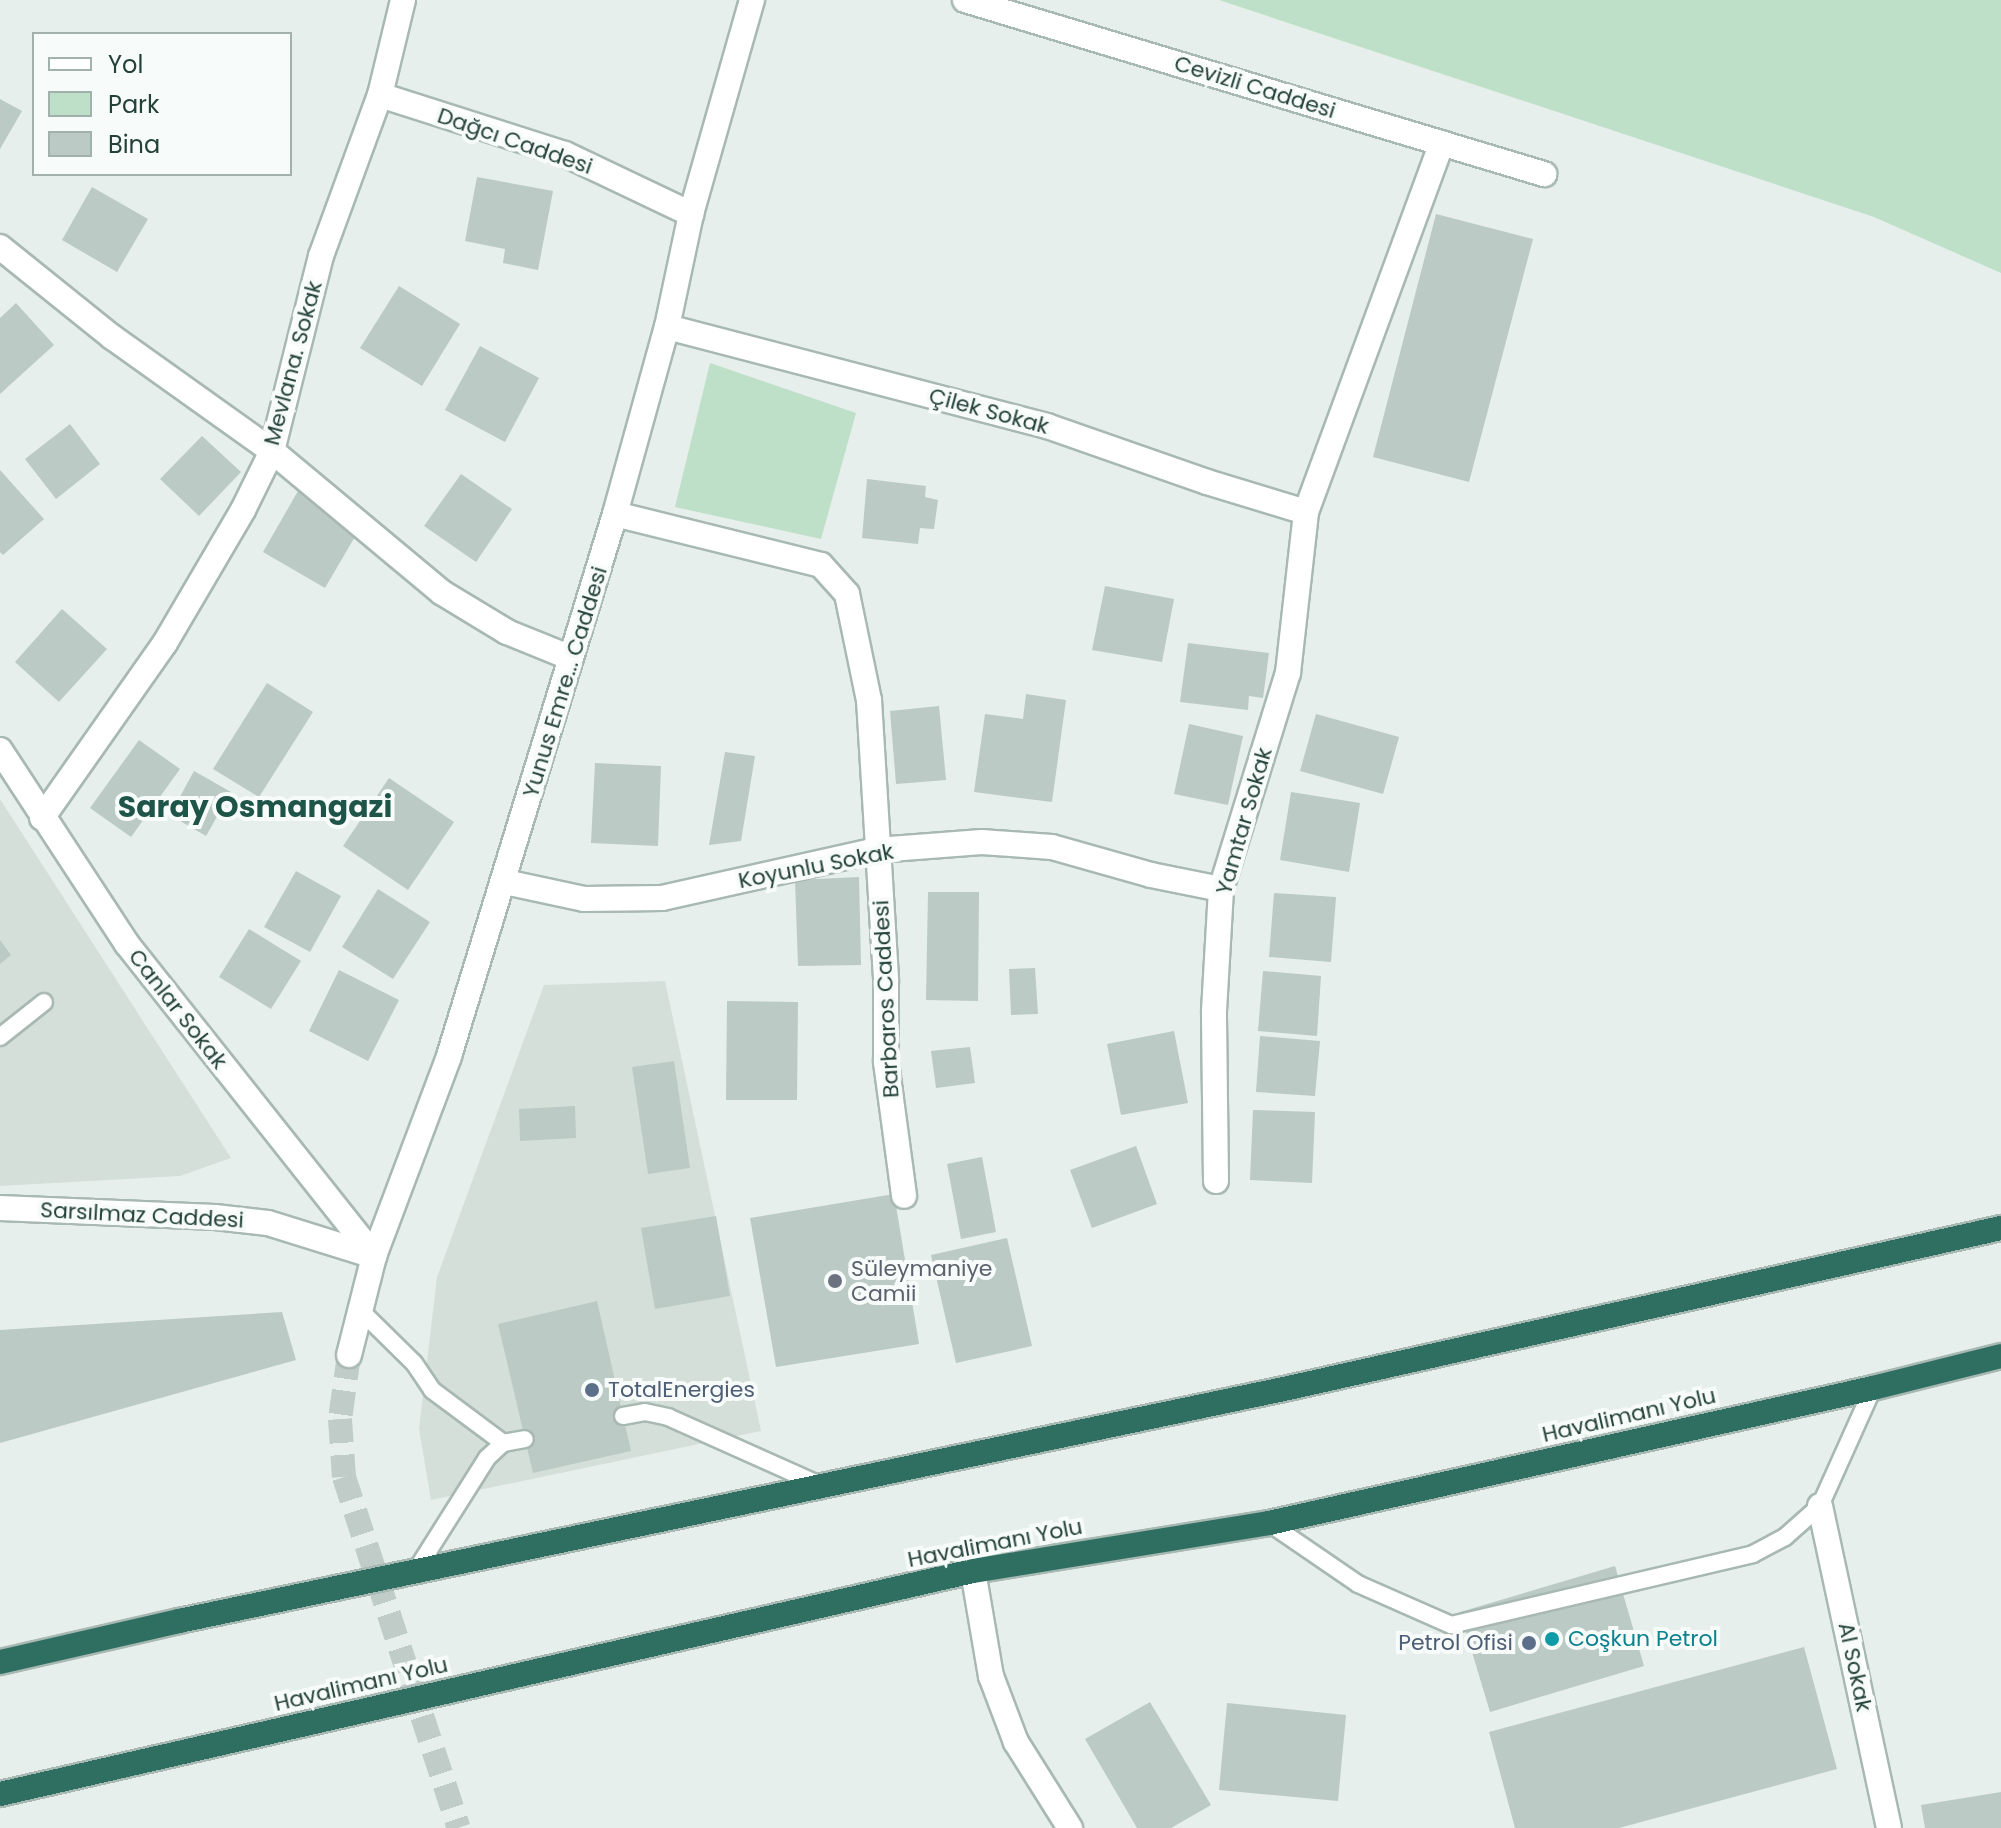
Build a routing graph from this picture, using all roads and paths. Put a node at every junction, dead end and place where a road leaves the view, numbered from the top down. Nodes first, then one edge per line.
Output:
1 (403, 0) edge
2 (752, 0) edge
3 (965, 0) edge
4 (380, 95) junction
5 (1442, 143) junction
6 (1544, 174) dead end
7 (691, 214) junction
8 (0, 247) edge
9 (667, 327) junction
10 (272, 451) junction
11 (1306, 512) junction
12 (615, 514) junction
13 (571, 658) junction
14 (3, 761) edge
15 (42, 818) junction
16 (877, 850) junction
17 (505, 882) junction
18 (1221, 889) junction
19 (44, 1002) dead end
20 (0, 1037) edge
21 (1216, 1181) dead end
22 (904, 1196) dead end
23 (0, 1208) edge
24 (2001, 1228) edge
25 (374, 1256) junction
26 (358, 1308) junction
27 (349, 1355) tunnel mouth
28 (2001, 1356) edge
29 (1873, 1388) junction
30 (623, 1416) dead end
31 (525, 1439) dead end
32 (503, 1443) junction
33 (824, 1487) junction
34 (1820, 1506) junction
35 (1269, 1523) junction
36 (973, 1571) junction
37 (415, 1572) junction
38 (0, 1662) edge
39 (0, 1794) edge
40 (1070, 1828) edge
41 (1889, 1828) edge

1 - 4 street, Mevlana. Sokak
2 - 7 street, Yunus Emre... Caddesi
3 - 5 street, Cevizli Caddesi
4 - 7 street, Dağcı Caddesi
4 - 10 street, Mevlana. Sokak
5 - 6 street, Cevizli Caddesi
5 - 11 street, Yamtar Sokak
7 - 9 street, Yunus Emre... Caddesi
8 - 10 street
9 - 11 street, Çilek Sokak
9 - 12 street, Yunus Emre... Caddesi
10 - 13 street
10 - 15 street, Mevlana. Sokak
11 - 18 street, Yamtar Sokak
12 - 13 street, Yunus Emre... Caddesi
12 - 16 street, Barbaros Caddesi
13 - 17 street, Yunus Emre... Caddesi
14 - 15 street, Canlar Sokak
15 - 25 street, Canlar Sokak
16 - 17 street, Koyunlu Sokak
16 - 18 street, Koyunlu Sokak
16 - 22 street, Barbaros Caddesi
17 - 25 street, Yunus Emre... Caddesi
18 - 21 street, Yamtar Sokak
19 - 20 lane
23 - 25 street, Sarsılmaz Caddesi
24 - 33 highway
25 - 26 street, Yunus Emre... Caddesi
26 - 27 street, Yunus Emre... Caddesi
26 - 32 lane
28 - 29 highway, Havalimanı Yolu
29 - 34 lane
29 - 35 highway, Havalimanı Yolu
30 - 33 lane
31 - 32 lane
32 - 37 lane
33 - 37 highway
34 - 35 lane
34 - 41 street, Al Sokak
35 - 36 highway, Havalimanı Yolu
36 - 39 highway, Havalimanı Yolu
36 - 40 street
37 - 38 highway

